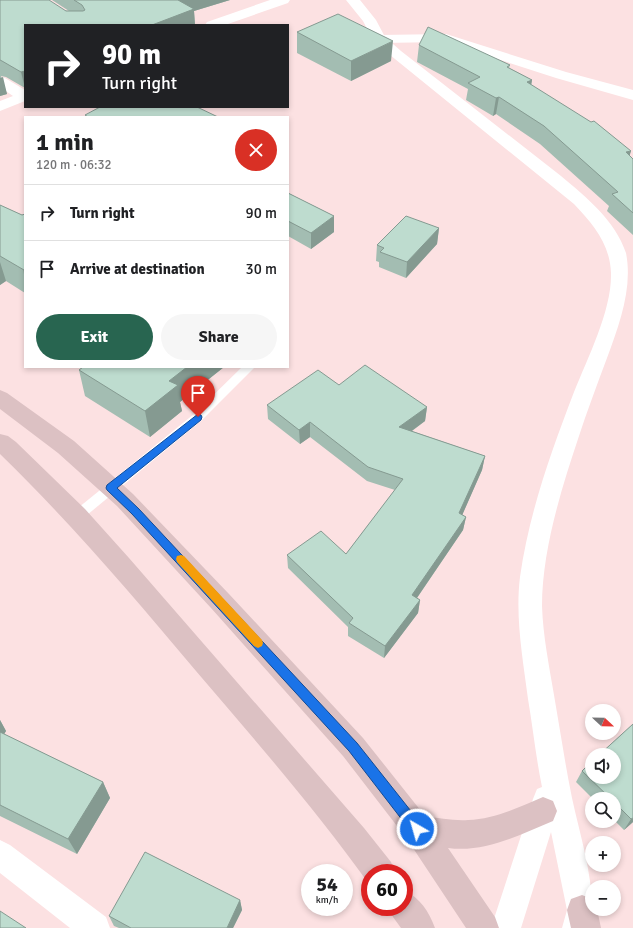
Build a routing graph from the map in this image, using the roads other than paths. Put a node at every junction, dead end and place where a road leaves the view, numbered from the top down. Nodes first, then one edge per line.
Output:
1 (241, 0) edge
2 (283, 0) edge
3 (353, 0) edge
4 (257, 9) junction
5 (215, 24) edge
6 (379, 39) junction
7 (0, 81) edge
8 (633, 94) edge
9 (24, 96) edge
10 (0, 106) edge
11 (248, 368) edge
12 (0, 398) edge
13 (0, 442) edge
14 (110, 488) junction
15 (77, 516) junction
16 (554, 779) junction
17 (543, 811) junction
18 (417, 829) junction
19 (0, 855) edge
20 (373, 864) edge
21 (411, 916) edge
22 (581, 922) edge
23 (95, 928) edge
24 (420, 928) edge
25 (484, 928) edge
26 (506, 928) edge

1 - 4 main road
2 - 4 main road
3 - 6 main road
4 - 5 main road
6 - 8 main road
6 - 16 main road
7 - 9 main road
9 - 10 main road
11 - 14 lane
12 - 14 main road
13 - 15 main road
14 - 15 lane
14 - 18 main road
15 - 20 main road
16 - 17 main road
16 - 22 main road
17 - 18 main road
17 - 26 main road
18 - 25 main road
19 - 23 main road
21 - 24 main road

